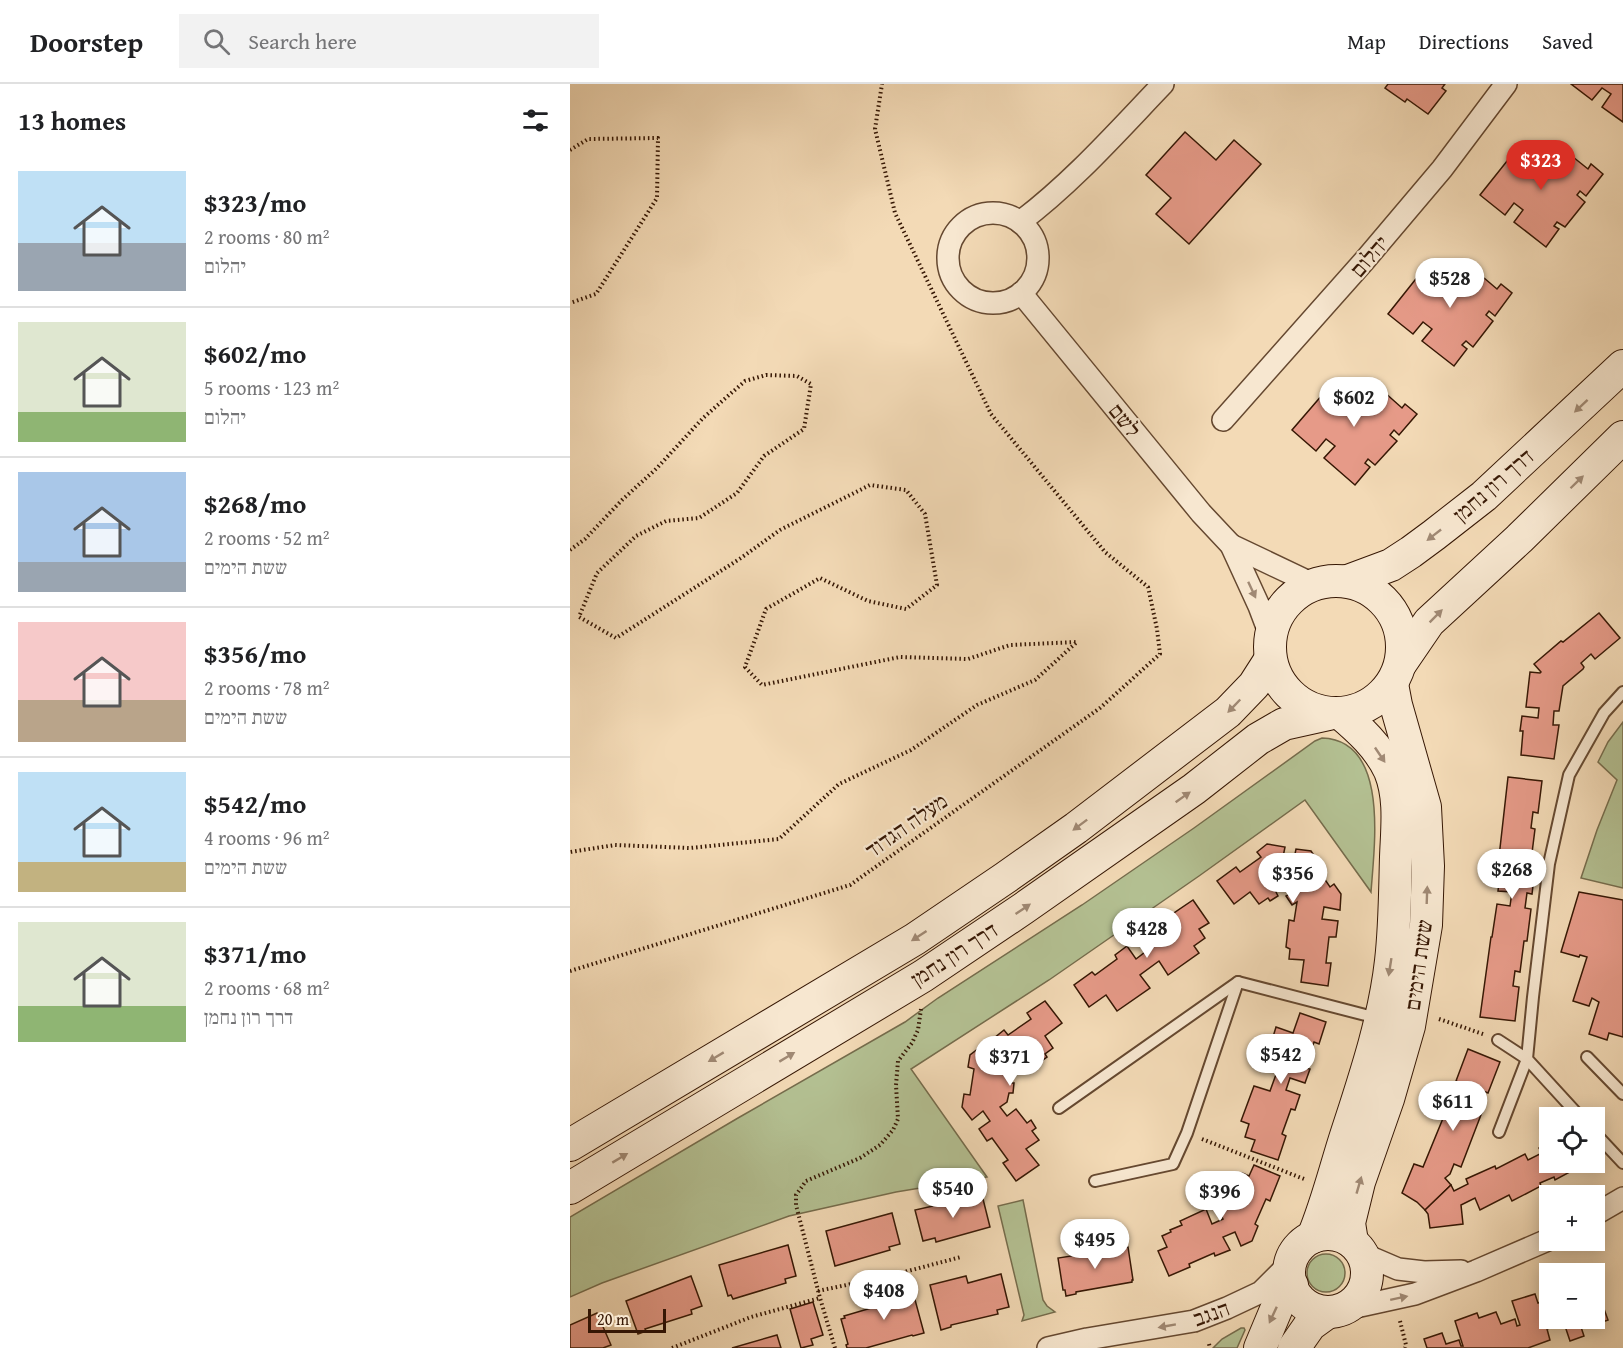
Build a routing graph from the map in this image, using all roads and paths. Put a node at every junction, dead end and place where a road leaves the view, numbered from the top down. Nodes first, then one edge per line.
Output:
1 (882, 84) edge
2 (1163, 84) edge
3 (1506, 84) edge
4 (570, 150) edge
5 (1020, 222) junction
6 (1022, 292) junction
7 (570, 303) edge
8 (1623, 366) edge
9 (1223, 420) dead end
10 (1623, 438) edge
11 (1234, 547) junction
12 (570, 550) edge
13 (1348, 581) junction
14 (1313, 584) junction
15 (1270, 648) junction
16 (1396, 674) junction
17 (1623, 692) edge
18 (1334, 713) junction
19 (570, 852) edge
20 (570, 971) edge
21 (1238, 982) junction
22 (921, 1002) dead end
23 (1433, 1017) dead end
24 (1380, 1019) junction
25 (1498, 1040) joint
26 (1587, 1057) dead end
27 (1527, 1059) junction
28 (1623, 1094) edge
29 (1571, 1107) edge
30 (1059, 1108) dead end
31 (1499, 1132) dead end
32 (1186, 1133) junction
33 (1605, 1144) edge
34 (570, 1145) edge
35 (1623, 1163) edge
36 (1095, 1181) dead end
37 (1313, 1183) dead end
38 (570, 1188) edge
39 (1623, 1198) edge
40 (1605, 1209) edge
41 (1313, 1237) junction
42 (1539, 1244) edge
43 (1357, 1248) junction
44 (961, 1257) dead end
45 (1476, 1271) junction
46 (1292, 1274) junction
47 (818, 1291) junction
48 (820, 1298) junction
49 (1335, 1311) junction
50 (1397, 1312) dead end
51 (672, 1348) edge
52 (835, 1348) edge
53 (1048, 1348) edge
54 (1260, 1348) edge
55 (1294, 1348) edge
56 (1405, 1348) edge

1 - 20 path, מעלה הגדוד
2 - 5 street
3 - 9 street, יהלום
4 - 7 path
5 - 6 street
5 - 6 street
6 - 11 street, לשם
8 -> 13 main road, דרך רון נחמן
16 -> 10 main road
11 - 14 street, לשם
11 -> 15 street, לשם
12 - 19 path
13 - 14 main road
13 - 16 main road
14 - 15 main road
15 - 18 main road
15 -> 34 main road, דרך רון נחמן
16 - 18 main road
43 -> 16 main road, ששת הימים
17 - 27 lane
18 -> 24 main road, ששת הימים
38 -> 18 main road, דרך רון נחמן
21 - 24 lane
21 - 30 lane
21 - 32 lane
22 - 47 path
23 - 25 path
24 - 41 main road, ששת הימים
25 - 27 lane
26 - 28 lane
27 - 29 lane
27 - 31 lane
32 - 36 lane
32 - 37 path
33 - 35 lane
39 - 40 street
41 - 43 main road
41 - 46 main road
42 - 45 street
43 - 45 street
43 - 49 main road
44 - 47 path
49 -> 45 street
46 - 49 main road
46 -> 53 street, הנגב
46 -> 54 main road
47 - 48 path
48 - 51 path
48 - 52 path
49 - 55 main road
50 - 56 path

